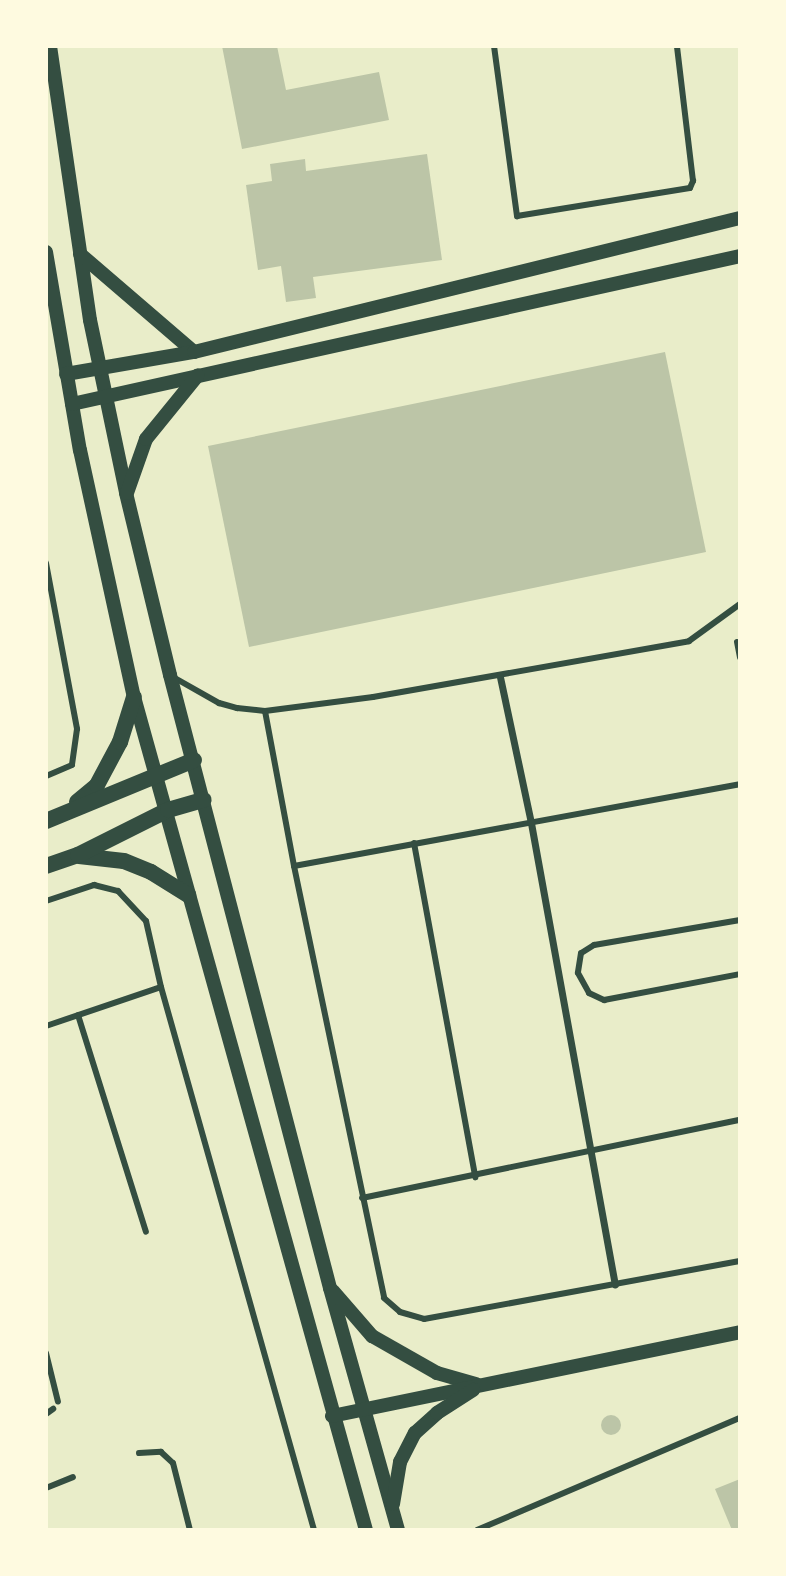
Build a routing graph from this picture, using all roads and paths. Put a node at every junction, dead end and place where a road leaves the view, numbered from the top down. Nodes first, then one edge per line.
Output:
1 (50, 46) edge
2 (494, 46) edge
3 (677, 46) edge
4 (740, 218) edge
5 (46, 252) edge
6 (80, 254) junction
7 (740, 256) edge
8 (194, 352) junction
9 (99, 369) junction
10 (66, 374) junction
11 (198, 375) junction
12 (105, 397) junction
13 (72, 404) junction
14 (126, 493) junction
15 (46, 563) edge
16 (740, 604) edge
17 (737, 642) dead end
18 (740, 658) edge
19 (170, 675) junction
20 (500, 677) junction
21 (134, 697) junction
22 (265, 711) junction
23 (194, 760) junction
24 (157, 772) junction
25 (46, 776) edge
26 (740, 784) edge
27 (204, 800) junction
28 (168, 810) junction
29 (63, 814) junction
30 (46, 821) edge
31 (531, 823) junction
32 (414, 843) junction
33 (78, 855) junction
34 (46, 866) edge
35 (294, 866) junction
36 (188, 895) junction
37 (46, 901) edge
38 (740, 920) edge
39 (740, 974) edge
40 (161, 987) junction
41 (78, 1015) junction
42 (46, 1026) edge
43 (740, 1120) edge
44 (589, 1152) junction
45 (475, 1177) junction
46 (362, 1198) junction
47 (146, 1232) dead end
48 (740, 1261) edge
49 (615, 1284) junction
50 (330, 1288) junction
51 (740, 1332) edge
52 (46, 1353) edge
53 (480, 1386) junction
54 (58, 1402) dead end
55 (53, 1409) dead end
56 (366, 1409) junction
57 (46, 1414) edge
58 (332, 1416) junction
59 (740, 1418) edge
60 (139, 1453) dead end
61 (73, 1477) dead end
62 (46, 1488) edge
63 (392, 1509) junction
64 (190, 1530) edge
65 (314, 1530) edge
66 (366, 1530) edge
67 (398, 1530) edge
68 (477, 1530) edge

1 - 6 street
2 - 3 lane
4 - 8 street
5 - 10 street
6 - 8 street
6 - 9 street
7 - 11 street
8 - 9 street
9 - 10 street
9 - 12 street
10 - 13 street
11 - 12 street
11 - 14 street
12 - 13 street
12 - 14 street
13 - 21 street
14 - 19 street
15 - 25 lane
16 - 20 lane
17 - 18 lane
19 - 22 lane
19 - 23 street
20 - 22 lane
20 - 31 street
21 - 24 street
21 - 29 main road
22 - 35 lane
23 - 24 main road
23 - 27 street
24 - 28 street
24 - 29 main road
26 - 31 lane
27 - 28 main road
27 - 50 street
28 - 33 main road
28 - 36 street
29 - 30 main road
31 - 32 lane
31 - 44 street
32 - 35 lane
32 - 45 lane
33 - 34 main road
33 - 36 main road
35 - 46 lane
36 - 58 street
37 - 40 lane
38 - 39 lane
40 - 41 lane
40 - 65 lane
41 - 42 lane
41 - 47 lane
43 - 44 lane
44 - 45 lane
44 - 49 street
45 - 46 lane
46 - 49 lane
48 - 49 lane
50 - 53 street
50 - 56 street
51 - 53 street
52 - 54 lane
53 - 56 street
53 - 63 street
55 - 57 lane
56 - 58 street
56 - 63 street
58 - 66 street
59 - 68 lane
60 - 64 lane
61 - 62 lane
63 - 67 street

